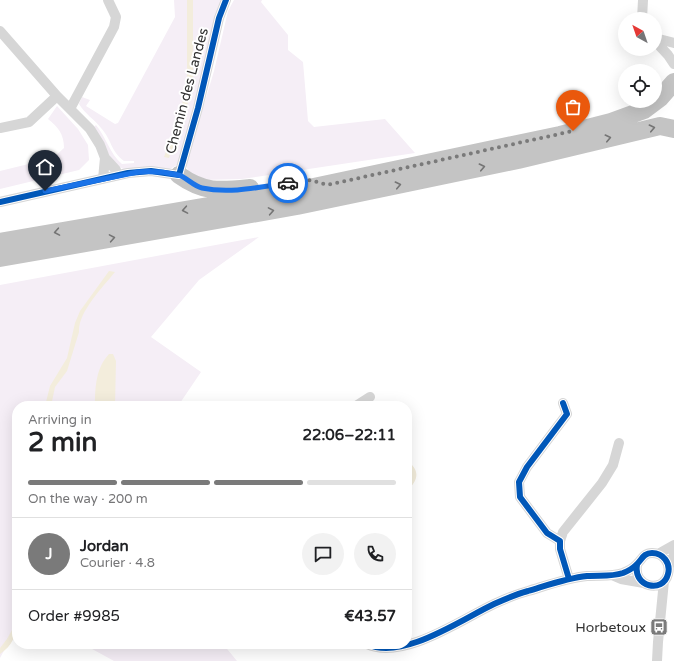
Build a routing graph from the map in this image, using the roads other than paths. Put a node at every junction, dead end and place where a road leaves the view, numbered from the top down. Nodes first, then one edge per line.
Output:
1 (108, 0) edge
2 (226, 0) edge
3 (643, 0) edge
4 (642, 12) edge
5 (0, 31) edge
6 (662, 40) edge
7 (674, 43) edge
8 (662, 48) edge
9 (674, 64) edge
10 (674, 81) edge
11 (58, 96) junction
12 (674, 100) edge
13 (70, 109) junction
14 (0, 128) edge
15 (674, 129) edge
16 (105, 158) junction
17 (179, 175) junction
18 (118, 176) junction
19 (103, 179) junction
20 (327, 185) junction
21 (0, 202) edge
22 (0, 242) edge
23 (0, 258) edge
24 (370, 397) dead end
25 (364, 401) edge
26 (563, 403) dead end
27 (619, 443) dead end
28 (560, 541) junction
29 (674, 545) edge
30 (658, 554) junction
31 (674, 555) edge
32 (637, 564) junction
33 (669, 566) junction
34 (614, 576) junction
35 (569, 578) junction
36 (664, 581) junction
37 (646, 584) junction
38 (662, 604) junction
39 (412, 644) edge
40 (657, 661) edge

1 - 13 street
2 - 17 street, Chemin des Landes
3 - 4 street
5 - 11 street
6 - 7 street
8 - 9 street
10 - 12 highway
10 - 20 highway
11 - 13 street
11 - 14 street
13 - 16 street
23 -> 15 highway
16 - 18 street
16 - 19 street
17 - 18 street, Chemin des Landes
17 - 20 highway
18 - 19 street, Chemin des Landes
19 - 21 street, Chemin des Landes
20 -> 22 highway
24 - 25 street
26 - 28 street
27 - 28 street
28 - 35 street
29 - 30 street
30 - 32 street
30 - 33 street
31 - 33 street
32 - 34 street
32 - 37 street
33 - 36 street
34 - 35 street
34 - 37 street
35 - 39 street
36 - 37 street
36 - 38 street
37 - 38 street
38 - 40 street

